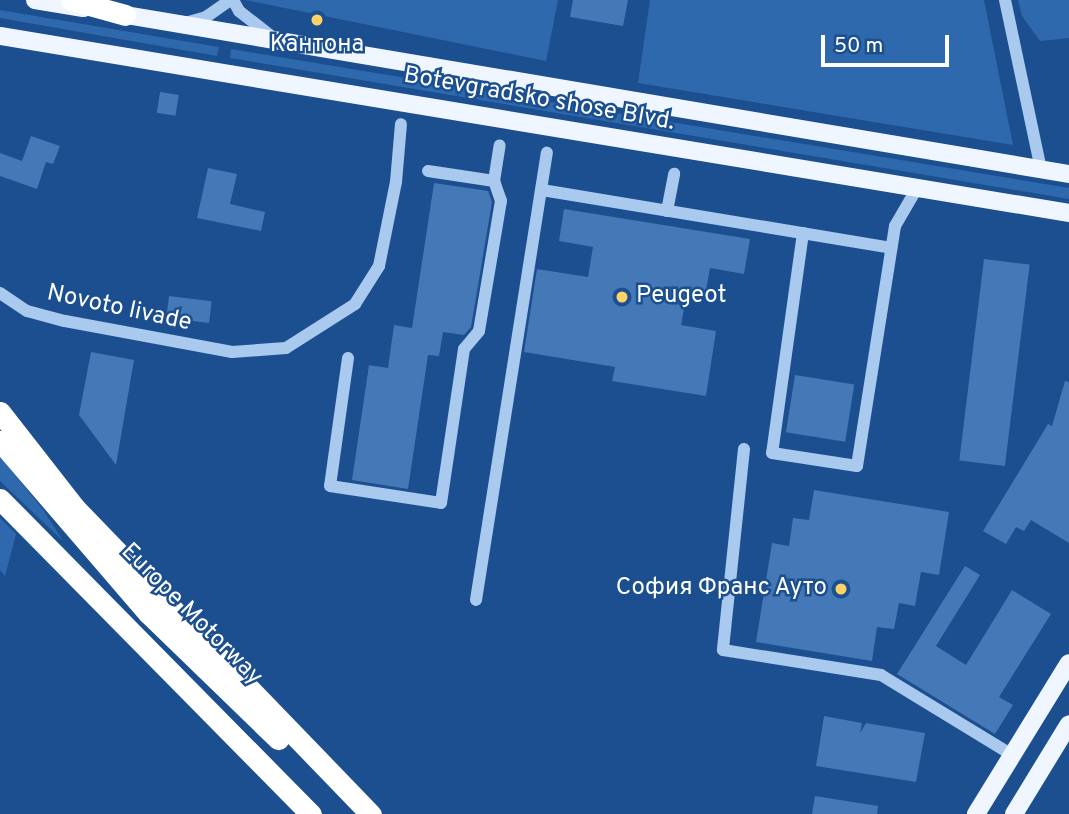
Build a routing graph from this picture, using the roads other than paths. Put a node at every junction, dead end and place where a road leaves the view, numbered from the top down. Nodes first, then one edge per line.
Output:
1 (35, 0) edge
2 (71, 0) edge
3 (232, 0) edge
4 (1005, 0) edge
5 (125, 15) junction
6 (179, 24) junction
7 (0, 36) edge
8 (283, 42) junction
9 (401, 124) dead end
10 (500, 145) dead end
11 (547, 153) dead end
12 (1041, 169) junction
13 (428, 171) dead end
14 (674, 174) dead end
15 (1069, 174) edge
16 (494, 181) junction
17 (917, 188) junction
18 (542, 190) junction
19 (667, 211) junction
20 (1069, 213) edge
21 (803, 233) junction
22 (891, 248) junction
23 (0, 293) edge
24 (348, 358) dead end
25 (0, 412) edge
26 (0, 441) edge
27 (744, 449) dead end
28 (0, 499) edge
29 (476, 600) dead end
30 (1069, 663) edge
31 (1069, 724) edge
32 (1012, 755) junction
33 (311, 814) edge
34 (356, 814) edge
35 (371, 814) edge
36 (976, 814) edge
37 (1014, 814) edge

1 - 5 main road, Botevgradsko shose Blvd.
2 - 5 highway
3 - 6 street
3 - 8 street
4 - 12 street
5 - 6 main road, Botevgradsko shose Blvd.
6 - 8 main road, Botevgradsko shose Blvd.
7 - 17 main road, Botevgradsko shose Blvd.
8 - 12 main road, Botevgradsko shose Blvd.
9 - 23 street, Novoto livade
10 - 16 street
11 - 18 street
12 - 15 main road, Botevgradsko shose Blvd.
13 - 16 street
14 - 19 street
16 - 24 street
17 - 20 main road, Botevgradsko shose Blvd.
17 - 22 street
18 - 19 street
18 - 29 street
19 - 21 street
21 - 22 street
21 - 22 street
25 - 35 highway
26 - 34 highway, Europe Motorway
27 - 32 street
28 - 33 highway
30 - 32 main road
31 - 37 main road
32 - 36 main road

